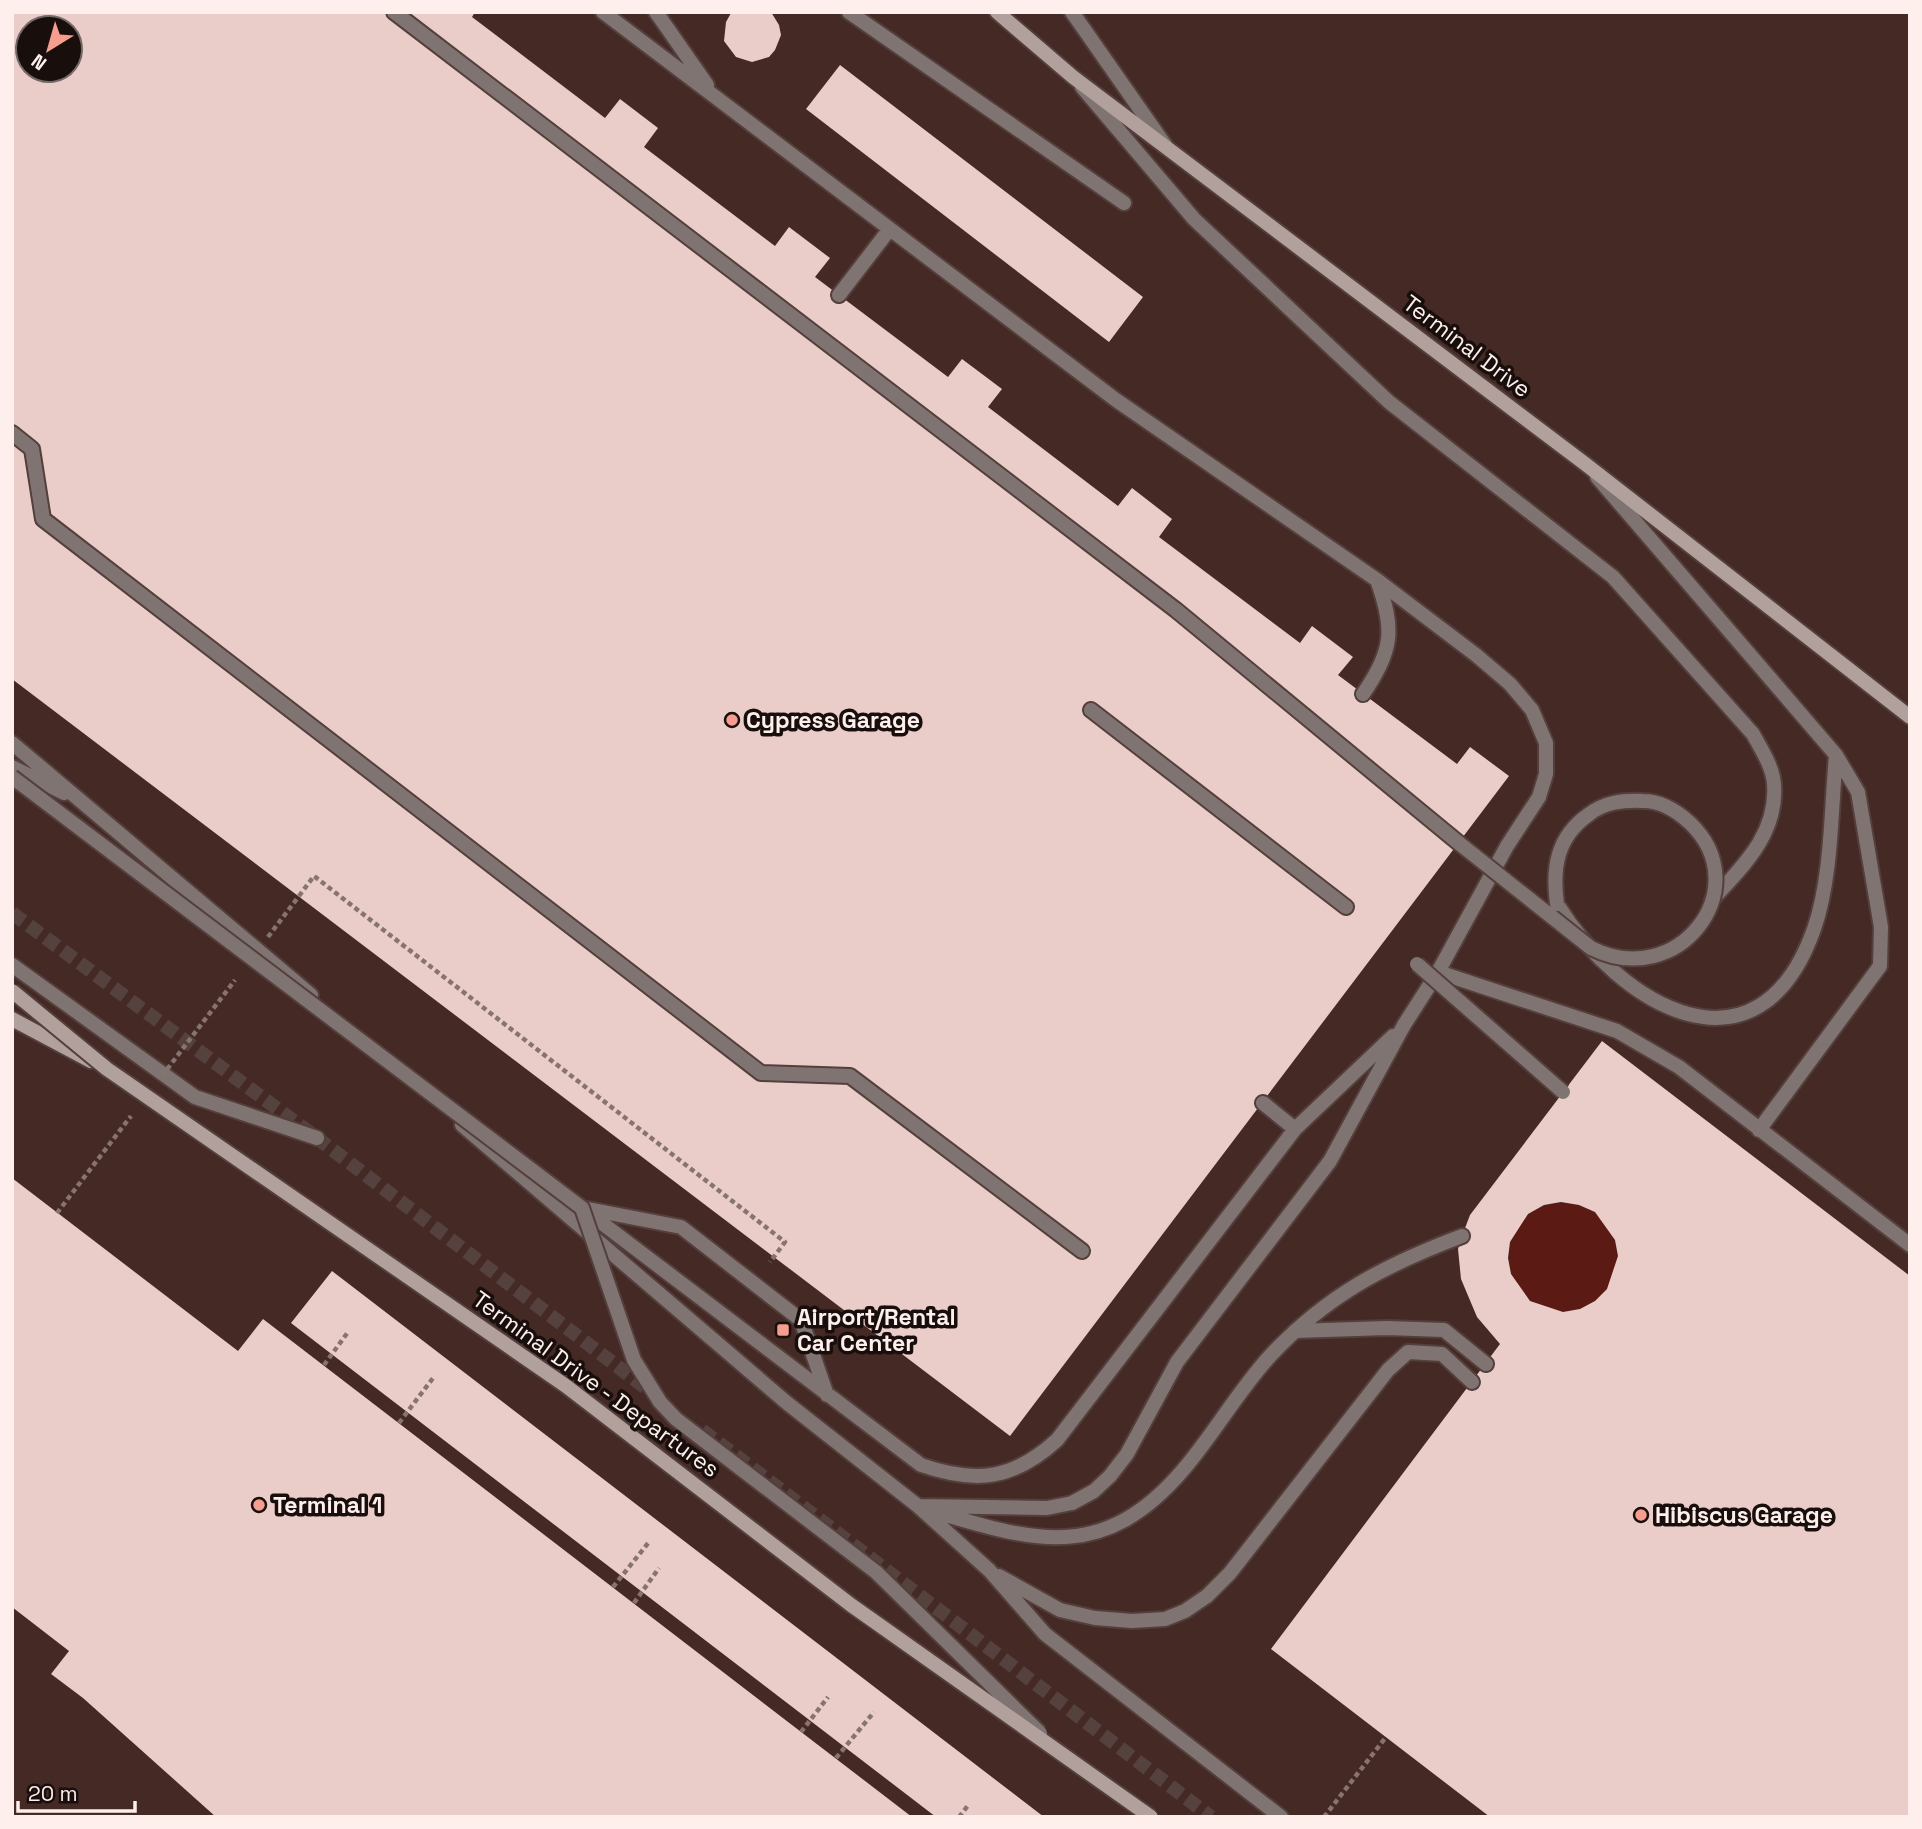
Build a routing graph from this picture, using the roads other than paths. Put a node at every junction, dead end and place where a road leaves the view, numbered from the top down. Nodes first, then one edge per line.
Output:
1 (394, 12) edge
2 (603, 12) edge
3 (656, 12) edge
4 (849, 12) edge
5 (997, 12) edge
6 (1072, 12) edge
7 (1073, 77) junction
8 (716, 97) junction
9 (1168, 149) junction
10 (1124, 203) dead end
11 (889, 230) junction
12 (839, 295) dead end
13 (12, 433) edge
14 (1584, 463) junction
15 (1377, 580) junction
16 (1363, 694) dead end
17 (1090, 710) dead end
18 (1910, 717) edge
19 (12, 743) edge
20 (1836, 755) junction
21 (12, 767) edge
22 (12, 777) edge
23 (90, 807) junction
24 (1712, 900) junction
25 (1346, 907) dead end
26 (1417, 964) dead end
27 (12, 965) edge
28 (1438, 972) junction
29 (12, 991) edge
30 (52, 994) junction
31 (12, 999) edge
32 (12, 1018) edge
33 (1404, 1025) junction
34 (107, 1069) junction
35 (1563, 1092) dead end
36 (1263, 1103) dead end
37 (1295, 1129) junction
38 (1759, 1130) junction
39 (317, 1138) dead end
40 (582, 1208) junction
41 (1462, 1236) dead end
42 (1910, 1245) edge
43 (1082, 1251) dead end
44 (1295, 1331) junction
45 (1486, 1364) dead end
46 (1472, 1381) dead end
47 (828, 1396) junction
48 (918, 1506) junction
49 (989, 1570) junction
50 (1059, 1752) junction
51 (1151, 1817) edge
52 (1281, 1817) edge

1 - 24 street, bridge
2 - 8 street
3 - 8 street
4 - 10 street
5 - 7 street, Terminal Drive
6 - 9 street
7 - 9 street, Terminal Drive
7 - 24 street
8 - 11 street
9 - 14 street, Terminal Drive
11 - 12 street
11 - 15 street
13 - 43 street
14 - 18 street, Terminal Drive
14 - 20 street
15 - 16 street
15 - 28 street
17 - 25 street
19 - 23 street
20 - 24 street, bridge
20 - 38 street
21 - 23 street
22 - 40 street, bridge
23 - 48 street
26 - 35 street, bridge
27 - 30 street
28 - 33 street
28 - 38 street
29 - 34 street, Terminal Drive - Departures, bridge
30 - 31 street
30 - 39 street
32 - 34 street, bridge
33 - 37 street
33 - 48 street
34 - 50 street, Terminal Drive - Departures, bridge
36 - 37 street
37 - 47 street
38 - 42 street
40 - 47 street
40 - 47 street
40 - 50 street, bridge
41 - 44 street
44 - 45 street
44 - 48 street
46 - 49 street
48 - 49 street
49 - 52 street
50 - 51 street, Terminal Drive - Departures, bridge

